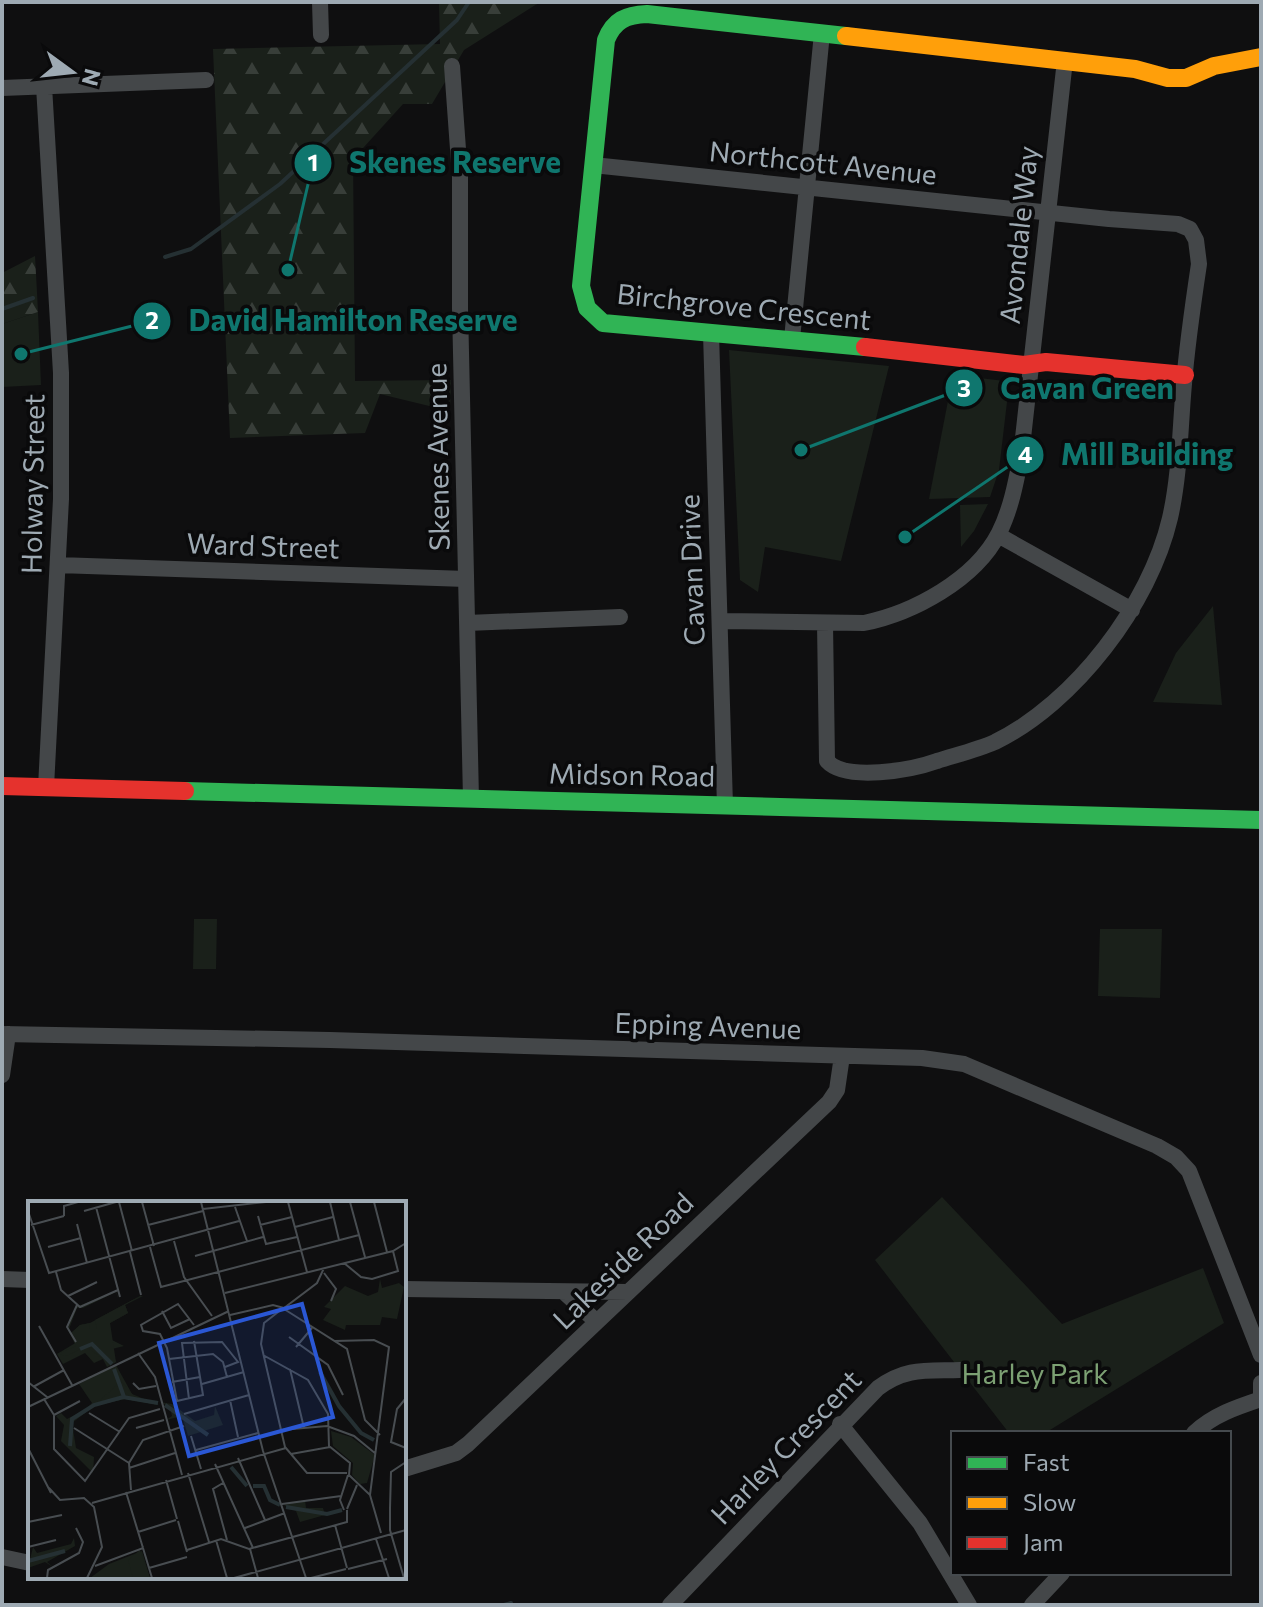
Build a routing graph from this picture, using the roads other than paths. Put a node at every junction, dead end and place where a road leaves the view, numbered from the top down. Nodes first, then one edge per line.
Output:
1 (320, 2) edge
2 (822, 33) junction
3 (321, 35) dead end
4 (1261, 57) edge
5 (1065, 60) junction
6 (452, 66) dead end
7 (206, 80) dead end
8 (44, 86) junction
9 (2, 88) edge
10 (593, 165) junction
11 (807, 187) junction
12 (1047, 213) junction
13 (711, 333) junction
14 (792, 339) junction
15 (1031, 365) junction
16 (1185, 375) junction
17 (998, 535) junction
18 (58, 565) junction
19 (466, 579) junction
20 (1132, 610) junction
21 (620, 617) dead end
22 (720, 621) junction
23 (467, 623) junction
24 (825, 623) junction
25 (2, 786) edge
26 (46, 787) junction
27 (471, 799) junction
28 (725, 806) junction
29 (1261, 820) edge
30 (5, 1034) edge
31 (842, 1056) junction
32 (2, 1075) edge
33 (2, 1279) edge
34 (28, 1280) edge
35 (406, 1289) edge
36 (628, 1292) junction
37 (565, 1293) junction
38 (597, 1322) junction
39 (1261, 1355) edge
40 (960, 1370) dead end
41 (1261, 1383) edge
42 (1261, 1398) edge
43 (840, 1424) junction
44 (1196, 1431) edge
45 (406, 1468) edge
46 (2, 1557) edge
47 (28, 1563) edge
48 (951, 1575) edge
49 (951, 1575) edge
50 (1060, 1575) edge
51 (670, 1605) edge
52 (969, 1605) edge
53 (1032, 1605) edge

1 - 3 street
2 - 5 street, Birchgrove Crescent
2 - 10 street, Birchgrove Crescent
2 - 11 street
4 - 5 street, Birchgrove Crescent
5 - 12 street, Avondale Way
6 - 19 street, Skenes Avenue
7 - 8 street
8 - 9 street
8 - 18 street, Holway Street
10 - 11 street, Northcott Avenue
10 - 13 street, Birchgrove Crescent
11 - 12 street, Northcott Avenue
11 - 14 street
12 - 15 street, Avondale Way
12 - 16 street, Northcott Avenue
13 - 14 street, Birchgrove Crescent
13 - 22 street, Cavan Drive
14 - 15 street, Birchgrove Crescent
15 - 16 street, Birchgrove Crescent
15 - 17 street, Avondale Way
16 - 20 street
17 - 20 street
17 - 24 street, Avondale Way
18 - 19 street, Ward Street
18 - 26 street, Holway Street
19 - 23 street, Skenes Avenue
20 - 24 street
21 - 23 street
22 - 24 street, Avondale Way
22 - 28 street, Cavan Drive
23 - 27 street, Skenes Avenue
25 - 26 street, Midson Road
26 - 27 street, Midson Road
27 - 28 street, Midson Road
28 - 29 street, Midson Road
30 - 31 street, Epping Avenue
30 - 32 street
31 - 36 street, Lakeside Road
31 - 39 street, Epping Avenue
33 - 34 street
35 - 37 street
36 - 37 street
36 - 38 street, Lakeside Road
37 - 38 street
38 - 45 street, Lakeside Road
40 - 43 street, Harley Crescent
41 - 42 street
42 - 44 street
43 - 49 street
43 - 51 street, Harley Crescent
46 - 47 street
48 - 52 street
50 - 53 street

